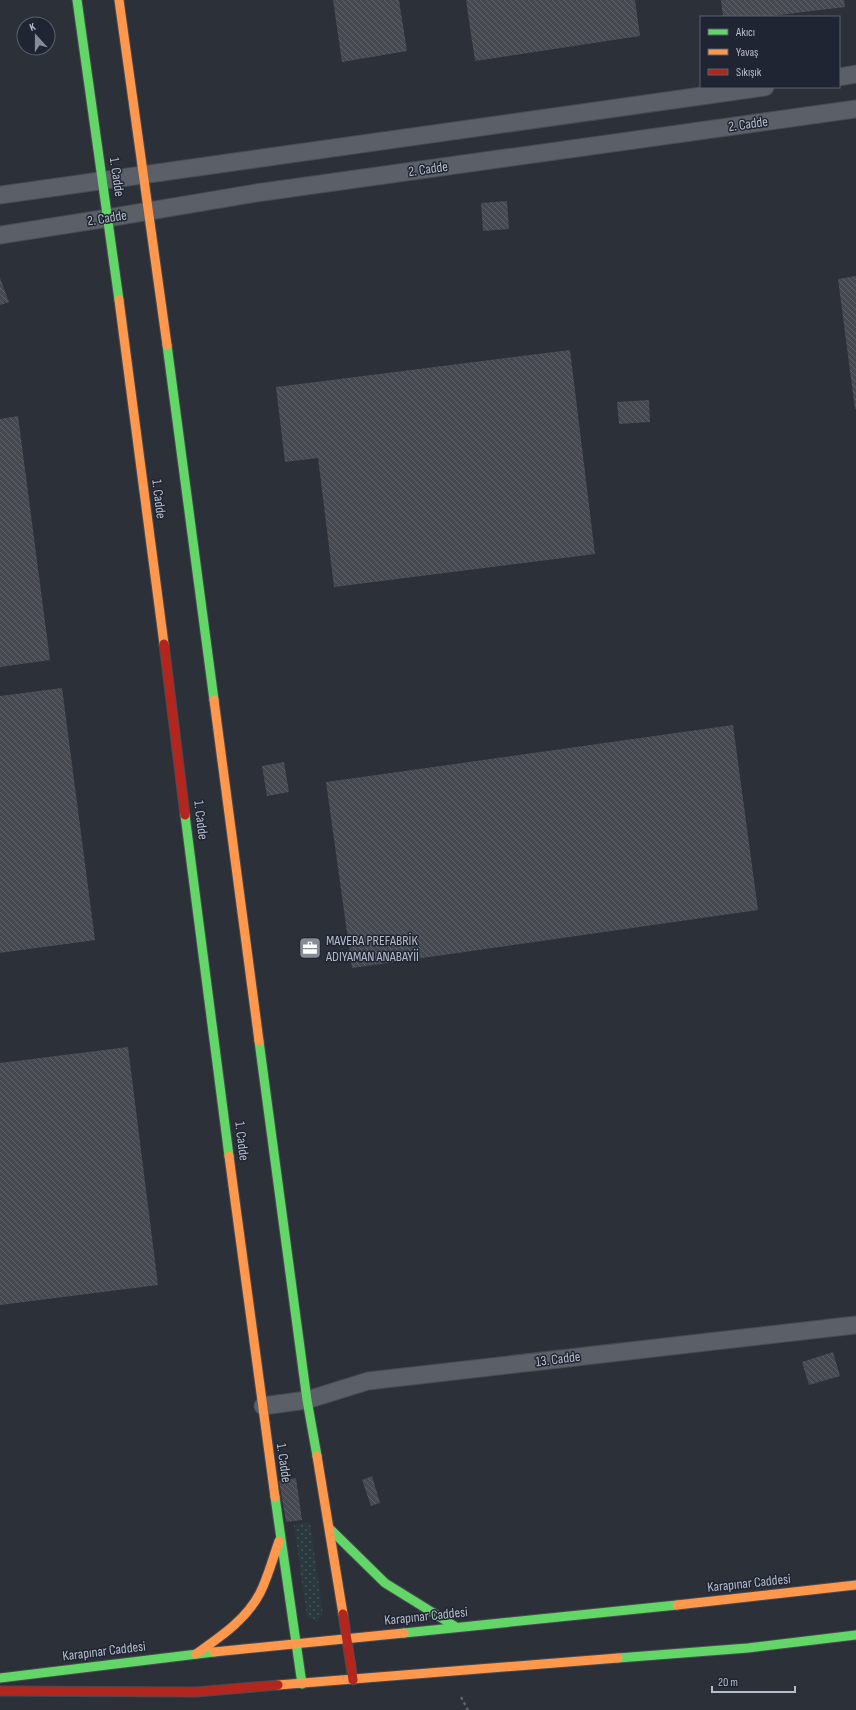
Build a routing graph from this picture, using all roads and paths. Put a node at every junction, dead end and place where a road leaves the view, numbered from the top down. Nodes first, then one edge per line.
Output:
1 (77, 0) edge
2 (118, 0) edge
3 (856, 74) edge
4 (840, 76) edge
5 (758, 88) edge
6 (856, 109) edge
7 (143, 175) junction
8 (103, 181) junction
9 (0, 195) edge
10 (149, 212) junction
11 (108, 218) junction
12 (0, 235) edge
13 (856, 1325) edge
14 (307, 1400) junction
15 (263, 1406) junction
16 (330, 1529) junction
17 (280, 1538) junction
18 (856, 1585) edge
19 (456, 1627) junction
20 (856, 1635) edge
21 (346, 1639) junction
22 (296, 1644) junction
23 (196, 1654) junction
24 (0, 1678) edge
25 (353, 1680) junction
26 (302, 1684) junction
27 (0, 1691) edge

1 - 8 street, 1. Cadde
2 - 7 street
3 - 4 lane
5 - 7 lane
6 - 10 lane, 2. Cadde
7 - 8 lane
7 - 10 street
8 - 9 lane
8 - 11 street, 1. Cadde
10 - 11 lane, 2. Cadde
10 - 14 street
11 - 12 lane, 2. Cadde
11 - 15 street, 1. Cadde
13 - 14 lane, 13. Cadde
14 - 15 lane, 13. Cadde
14 - 16 street
15 - 17 street, 1. Cadde
16 - 19 street
16 - 21 street
17 - 22 street, 1. Cadde
17 - 23 street
18 - 19 street, Karapınar Caddesi
19 - 21 street, Karapınar Caddesi
20 - 25 street
21 - 22 street, Karapınar Caddesi
21 - 25 street
22 - 23 street, Karapınar Caddesi
22 - 26 street, 1. Cadde
23 - 24 street, Karapınar Caddesi
25 - 26 street
26 - 27 street

